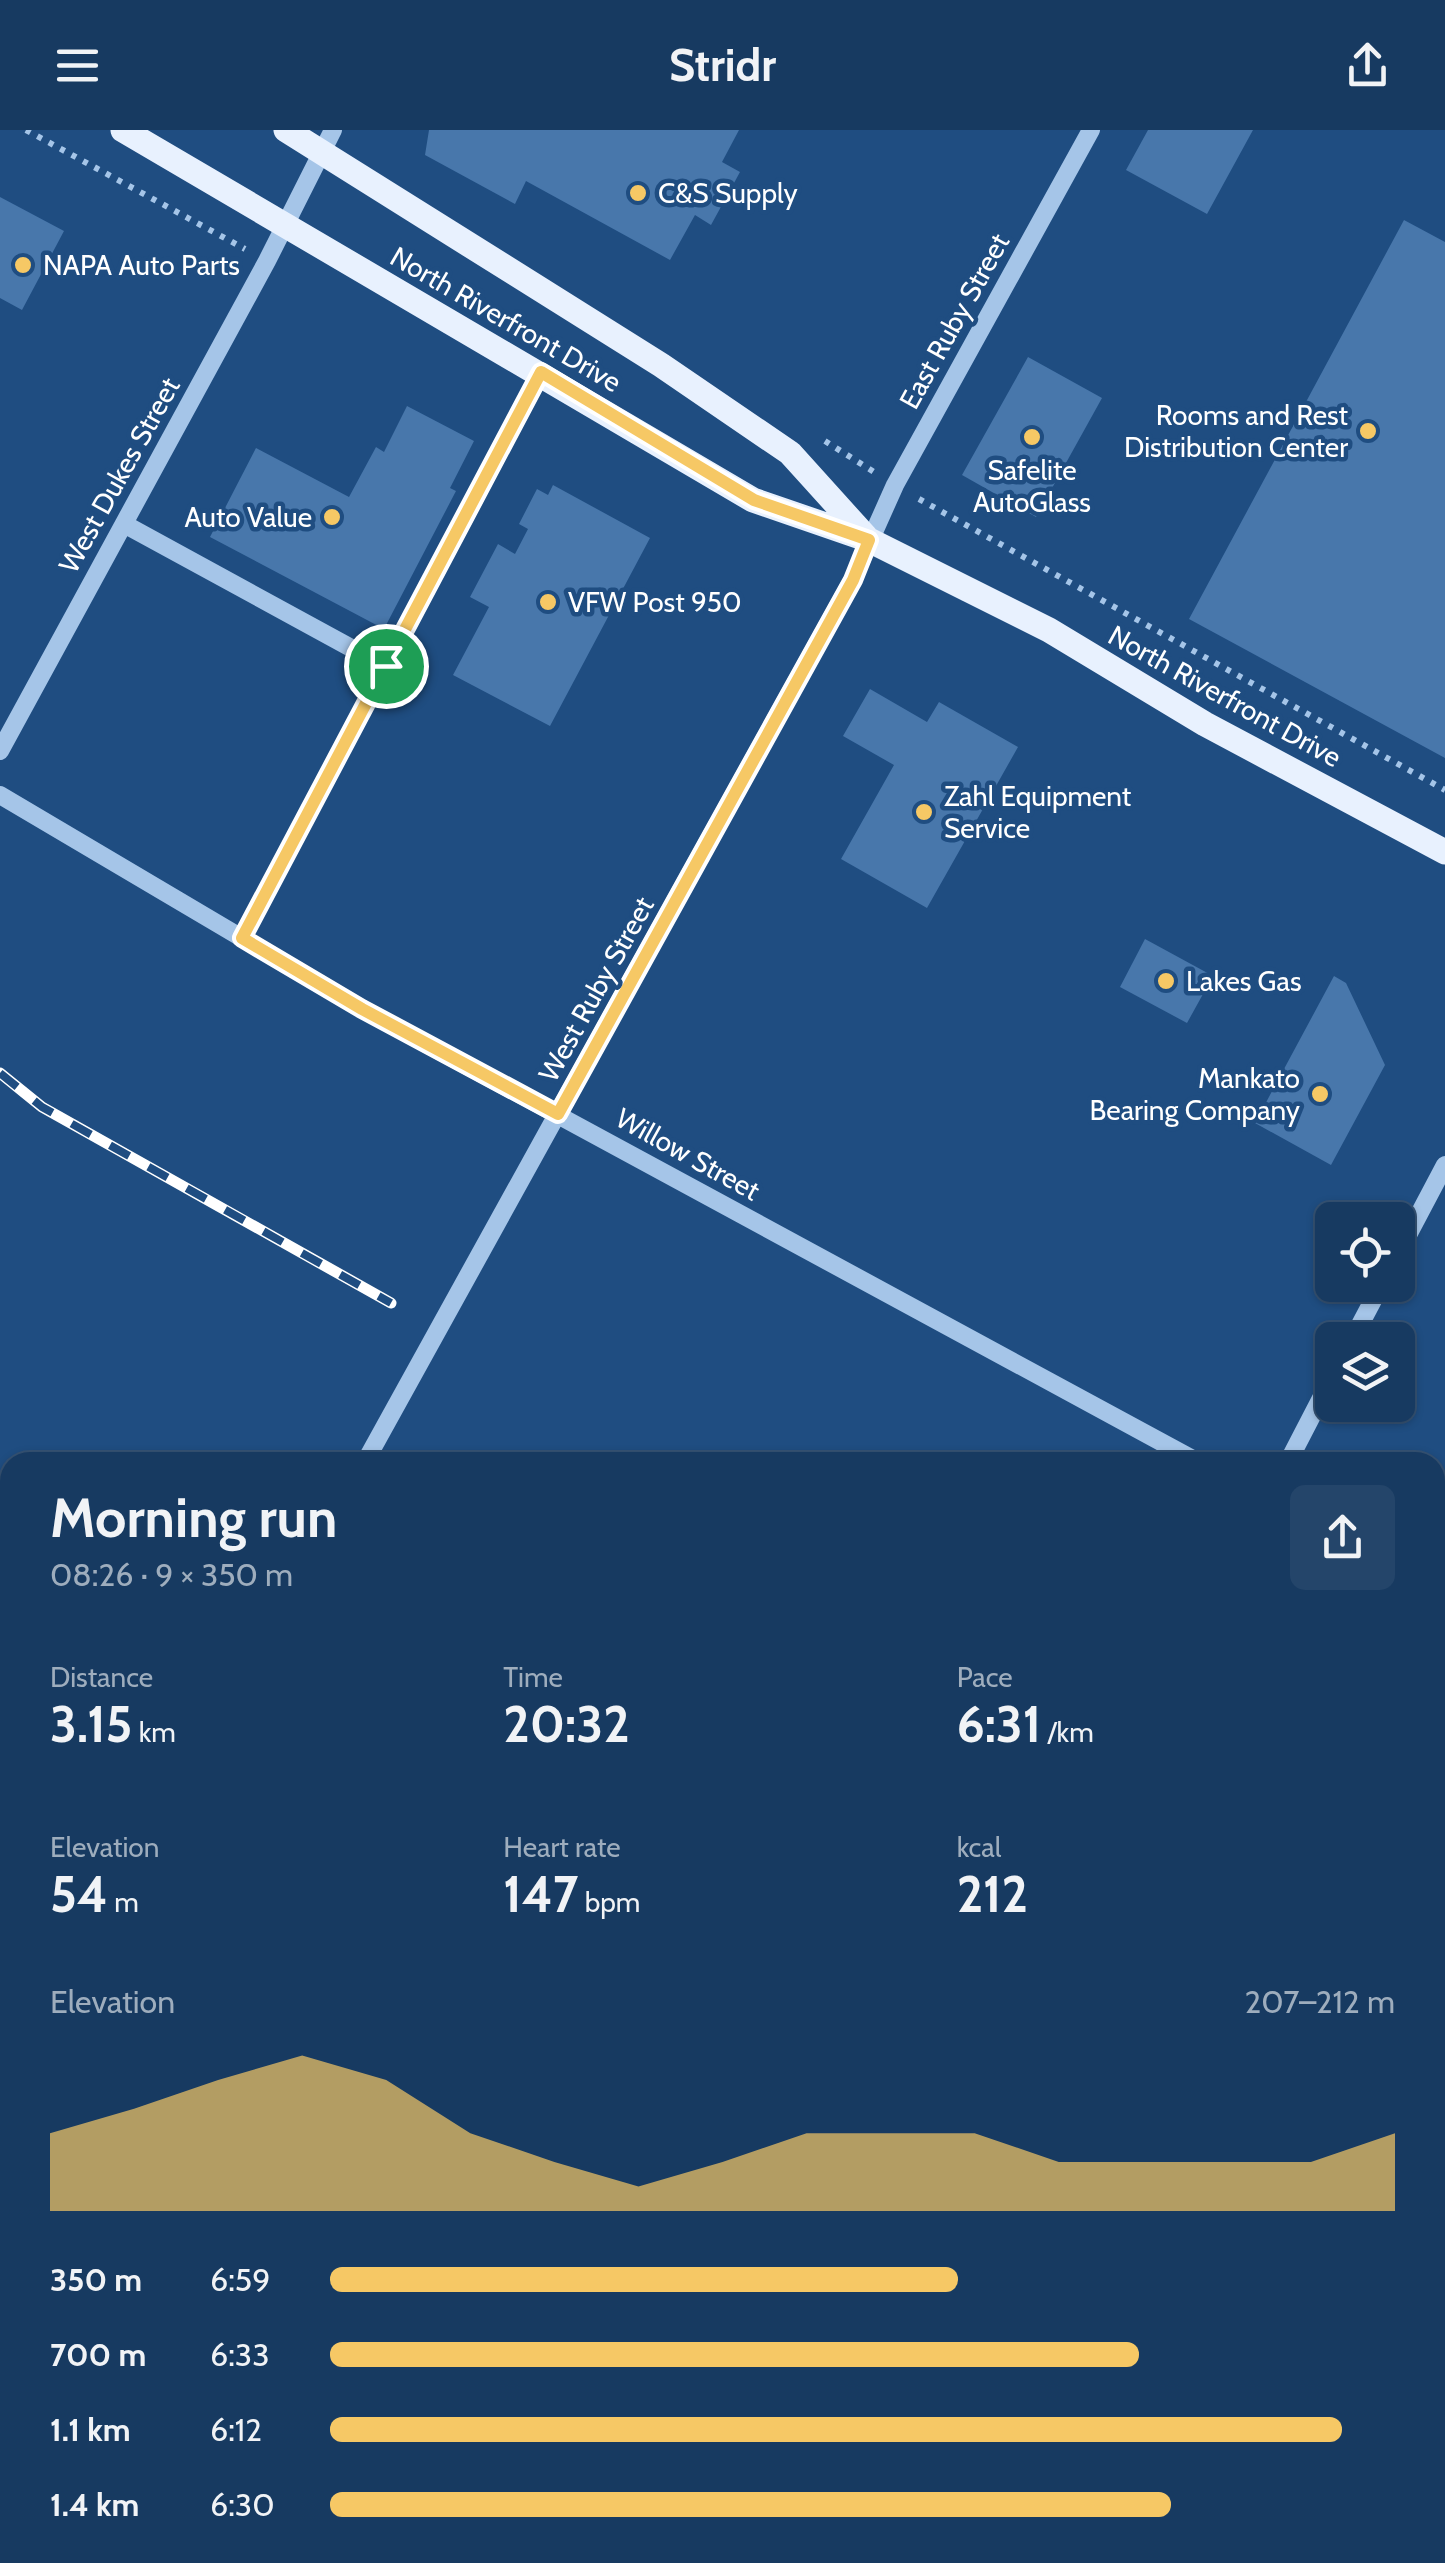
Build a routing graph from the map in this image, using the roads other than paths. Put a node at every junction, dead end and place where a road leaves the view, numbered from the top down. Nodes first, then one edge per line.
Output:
1 (123, 130) edge
2 (286, 130) edge
3 (1091, 130) edge
4 (328, 141) edge
5 (284, 224) junction
6 (541, 372) junction
7 (124, 524) junction
8 (869, 540) junction
9 (386, 666) junction
10 (0, 752) edge
11 (0, 795) edge
12 (1445, 852) edge
13 (242, 938) junction
14 (558, 1114) junction
15 (1445, 1164) edge
16 (1415, 1221) edge
17 (1315, 1410) edge
18 (372, 1452) edge
19 (1180, 1452) edge
20 (1293, 1452) edge

1 - 5 main road, North Riverfront Drive
2 - 4 main road, North Riverfront Drive
3 - 8 street, East Ruby Street
4 - 5 street, West Dukes Street
4 - 8 main road, North Riverfront Drive
5 - 6 main road, North Riverfront Drive
5 - 7 street, West Dukes Street
6 - 8 main road, North Riverfront Drive
6 - 9 street
7 - 9 street
7 - 10 street, West Dukes Street
8 - 12 main road, North Riverfront Drive
8 - 14 street, West Ruby Street
9 - 13 street
11 - 13 street, Willow Street
13 - 14 street, Willow Street
14 - 18 street, West Ruby Street
14 - 19 street, Willow Street
15 - 16 street
17 - 20 street

